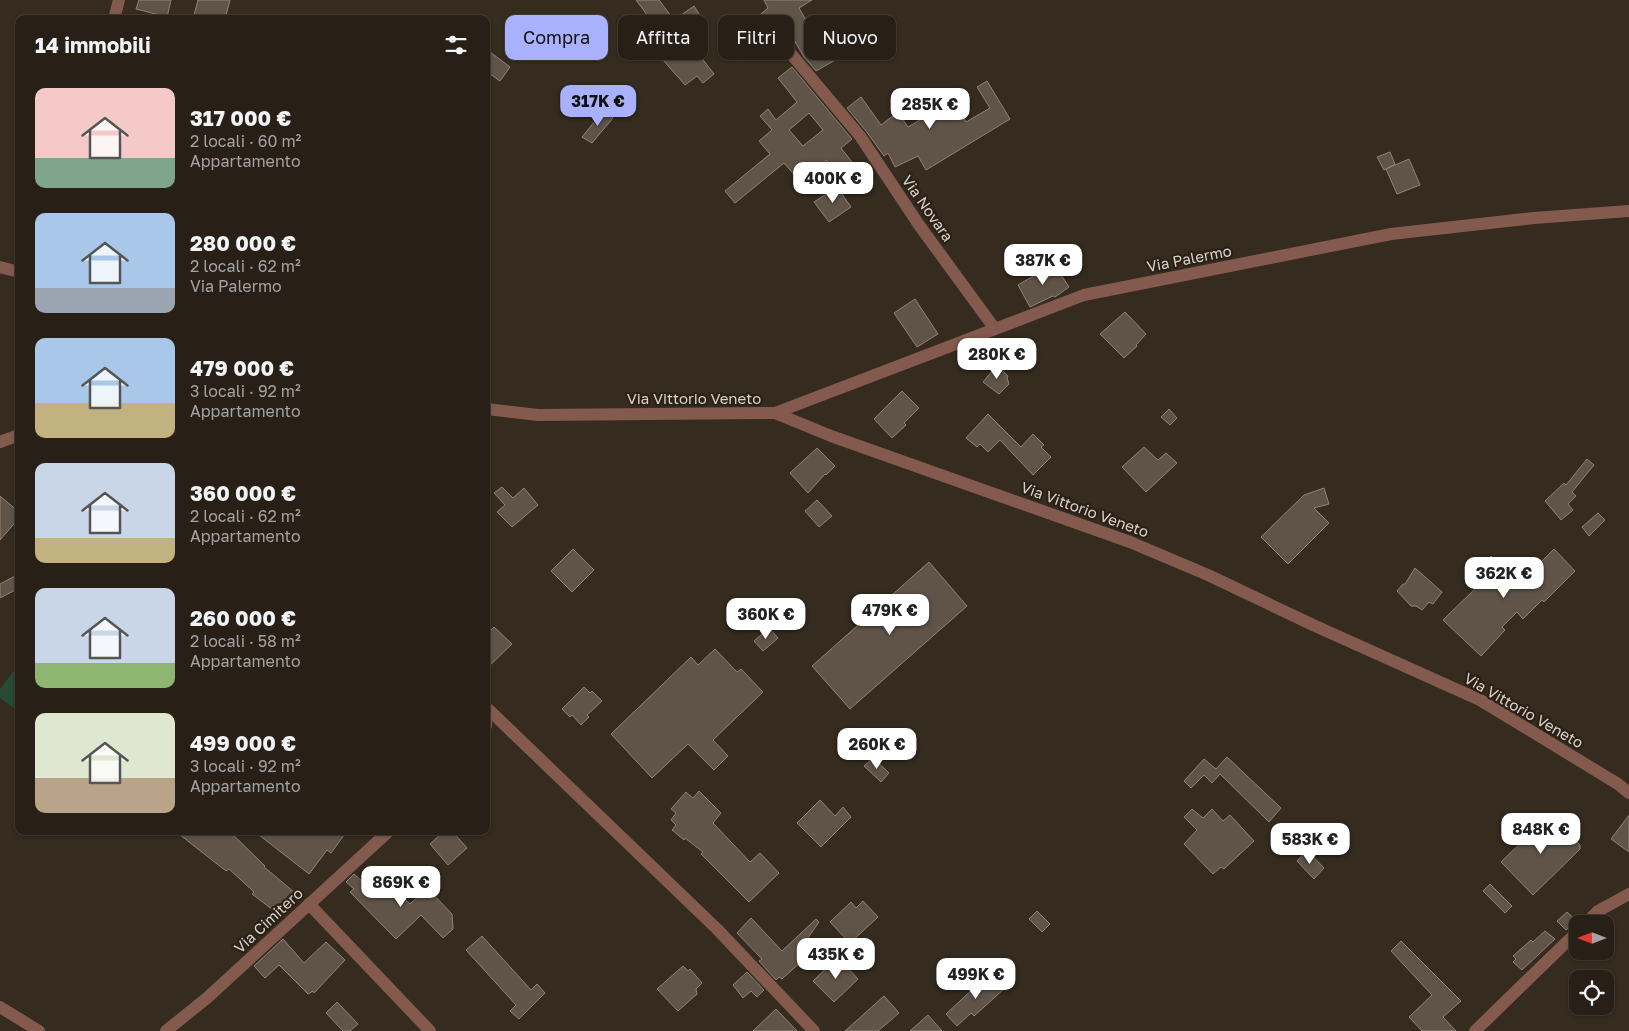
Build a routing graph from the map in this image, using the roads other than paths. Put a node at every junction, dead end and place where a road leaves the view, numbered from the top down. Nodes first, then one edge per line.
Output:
1 (119, 0) edge
2 (115, 15) edge
3 (794, 57) edge
4 (1629, 211) edge
5 (0, 267) edge
6 (15, 271) edge
7 (996, 329) junction
8 (490, 409) edge
9 (775, 413) junction
10 (15, 436) edge
11 (0, 442) edge
12 (490, 711) edge
13 (1629, 793) edge
14 (385, 835) edge
15 (1629, 894) edge
16 (309, 904) junction
17 (1594, 915) edge
18 (1569, 940) edge
19 (0, 1007) edge
20 (39, 1031) edge
21 (166, 1031) edge
22 (430, 1031) edge
23 (814, 1031) edge
24 (1475, 1031) edge

1 - 2 street
3 - 7 street, Via Novara
4 - 7 street, Via Palermo
5 - 6 street
7 - 9 street, Via Palermo
8 - 9 street, Via Vittorio Veneto
9 - 13 street, Via Vittorio Veneto
10 - 11 street
12 - 23 street
14 - 16 street, Via Cimitero
15 - 17 street
16 - 21 street, Via Cimitero
16 - 22 street
18 - 24 street
19 - 20 street

